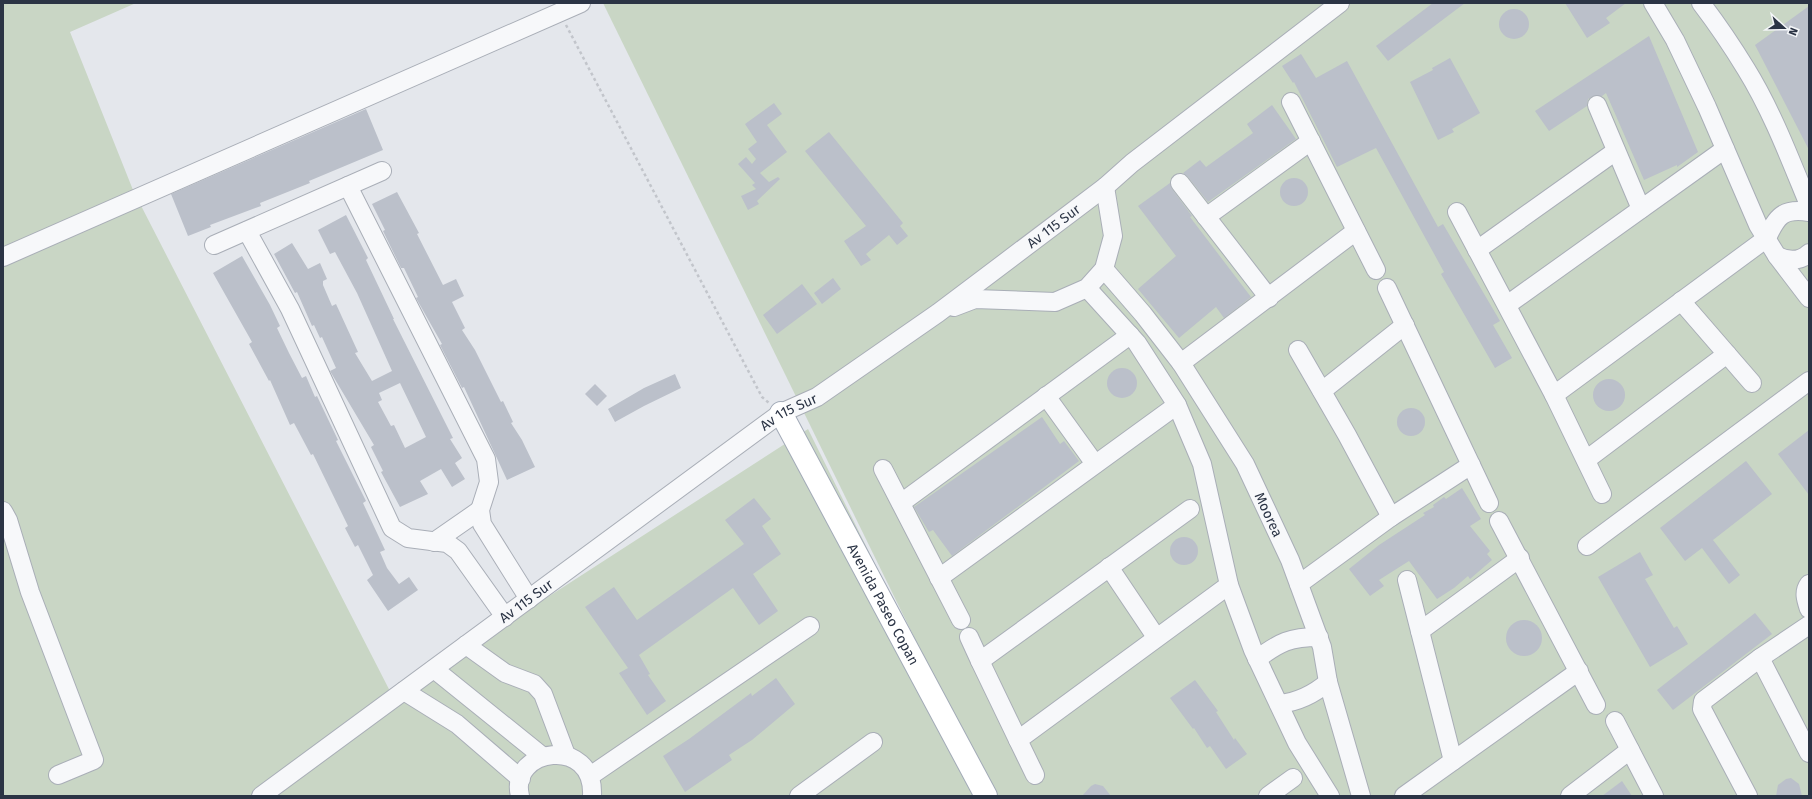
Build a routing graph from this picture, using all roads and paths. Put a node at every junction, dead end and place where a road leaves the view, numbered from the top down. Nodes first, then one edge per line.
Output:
1 (581, 3) edge
2 (1340, 3) edge
3 (1653, 3) edge
4 (1700, 3) edge
5 (558, 8) edge
6 (1291, 102) dead end
7 (1597, 105) dead end
8 (1311, 142) junction
9 (1725, 149) junction
10 (1616, 151) junction
11 (382, 171) dead end
12 (1180, 183) dead end
13 (348, 186) junction
14 (1105, 187) junction
15 (1809, 205) edge
16 (1641, 209) junction
17 (1457, 212) dead end
18 (1809, 212) edge
19 (1206, 217) junction
20 (247, 231) junction
21 (1356, 231) junction
22 (1767, 238) junction
23 (214, 245) dead end
24 (1477, 250) junction
25 (1809, 253) edge
26 (1777, 256) junction
27 (3, 257) edge
28 (1104, 269) junction
29 (1376, 270) dead end
30 (1087, 288) junction
31 (1388, 288) dead end
32 (1269, 298) junction
33 (1809, 298) edge
34 (1681, 301) junction
35 (1507, 305) junction
36 (938, 313) junction
37 (1143, 314) junction
38 (1405, 325) junction
39 (1126, 331) junction
40 (1298, 350) dead end
41 (1727, 354) junction
42 (1181, 364) junction
43 (1809, 381) edge
44 (1752, 383) dead end
45 (1322, 391) junction
46 (1554, 394) junction
47 (1046, 396) junction
48 (1177, 405) junction
49 (781, 413) junction
50 (1586, 460) junction
51 (1095, 464) junction
52 (1471, 465) junction
53 (883, 469) dead end
54 (1602, 494) dead end
55 (901, 503) junction
56 (1489, 504) dead end
57 (1190, 508) dead end
58 (480, 510) junction
59 (3, 511) edge
60 (1391, 517) junction
61 (1499, 521) dead end
62 (434, 542) junction
63 (1588, 546) dead end
64 (1520, 558) junction
65 (1109, 567) junction
66 (939, 578) junction
67 (1408, 580) dead end
68 (1299, 584) junction
69 (1809, 584) edge
70 (1229, 585) junction
71 (529, 599) junction
72 (1809, 609) edge
73 (505, 617) junction
74 (961, 620) dead end
75 (1809, 625) edge
76 (810, 626) dead end
77 (1420, 631) junction
78 (969, 637) dead end
79 (1156, 637) junction
80 (1319, 637) junction
81 (466, 646) junction
82 (1760, 658) junction
83 (1257, 659) junction
84 (980, 661) junction
85 (434, 669) junction
86 (1579, 671) junction
87 (1328, 682) junction
88 (404, 691) junction
89 (1279, 704) junction
90 (1596, 705) dead end
91 (1615, 721) dead end
92 (1018, 740) junction
93 (874, 742) dead end
94 (1630, 750) junction
95 (1809, 753) edge
96 (566, 755) junction
97 (542, 756) junction
98 (1453, 761) junction
99 (58, 775) dead end
100 (1035, 775) dead end
101 (590, 776) junction
102 (1293, 778) dead end
103 (519, 791) edge
104 (261, 796) edge
105 (592, 796) edge
106 (799, 796) edge
107 (986, 796) edge
108 (1268, 796) edge
109 (1330, 796) edge
110 (1361, 796) edge
111 (1404, 796) edge
112 (1570, 796) edge
113 (1654, 796) edge
114 (1748, 796) edge

1 - 5 street
2 - 14 street, Av 115 Sur
3 - 9 street
4 - 15 street
5 - 27 street
5 - 49 path
6 - 8 street
7 - 10 street
8 - 19 street
8 - 21 street
9 - 16 street
9 - 22 street
10 - 16 street
10 - 24 street
11 - 13 street
12 - 19 street
13 - 20 street
13 - 58 street
14 - 28 street
14 - 36 street, Av 115 Sur
16 - 35 street
17 - 24 street
18 - 22 street
19 - 32 street
20 - 23 street
20 - 62 street
21 - 29 street
21 - 32 street
22 - 26 street
22 - 34 street
24 - 35 street
25 - 26 street
26 - 33 street
28 - 30 street
28 - 37 street, Moorea
30 - 36 street
30 - 39 street
31 - 38 street
32 - 42 street
34 - 41 street
34 - 46 street
35 - 46 street
36 - 49 street, Av 115 Sur
37 - 39 street
37 - 42 street, Moorea
38 - 45 street
38 - 52 street
39 - 47 street
39 - 48 street
40 - 45 street
41 - 44 street
41 - 50 street
42 - 68 street, Moorea
43 - 63 street
45 - 60 street
46 - 50 street
47 - 51 street
47 - 55 street
48 - 51 street
48 - 70 street
49 - 71 street, Av 115 Sur
49 - 107 main road, Avenida Paseo Copan
50 - 54 street
51 - 66 street
52 - 56 street
52 - 60 street
53 - 55 street
55 - 66 street
57 - 65 street
58 - 62 street
58 - 71 street
59 - 99 street
60 - 68 street
61 - 64 street
62 - 73 street
64 - 77 street
64 - 86 street
65 - 79 street
65 - 84 street
66 - 74 street
67 - 77 street
68 - 80 street, Moorea
69 - 72 street
70 - 79 street
70 - 83 street
71 - 73 street, Av 115 Sur
73 - 81 street, Av 115 Sur
75 - 82 street
76 - 101 street
77 - 98 street
78 - 84 street
79 - 92 street
80 - 83 street
80 - 87 street, Moorea
81 - 85 street, Av 115 Sur
81 - 96 street
82 - 95 street
82 - 114 street
83 - 89 street
84 - 92 street
85 - 88 street, Av 115 Sur
85 - 97 street
86 - 90 street
86 - 98 street
87 - 89 street
87 - 110 street, Moorea
88 - 103 street
88 - 104 street, Av 115 Sur
89 - 109 street
91 - 94 street
92 - 100 street
93 - 106 street
94 - 112 street
94 - 113 street
96 - 97 street
96 - 101 street
97 - 103 street
98 - 111 street
101 - 105 street
102 - 108 street

